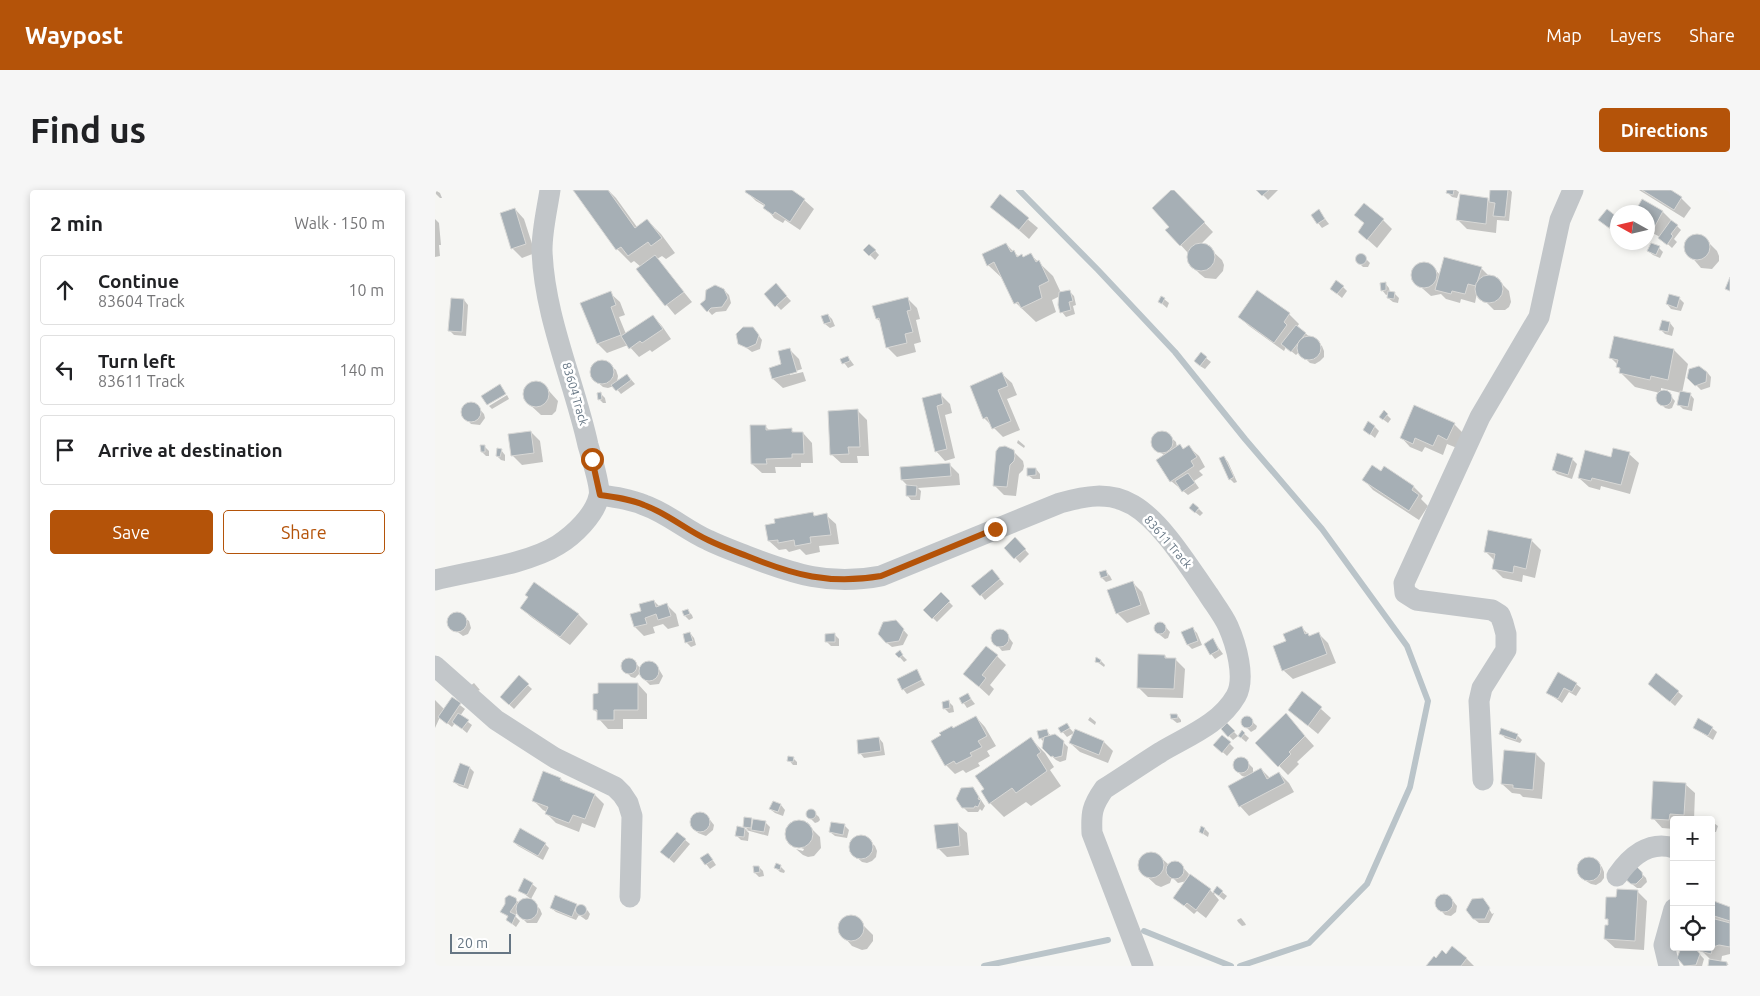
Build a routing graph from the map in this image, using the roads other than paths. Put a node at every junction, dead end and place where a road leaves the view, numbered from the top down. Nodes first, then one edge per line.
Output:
1 (550, 190) edge
2 (1573, 190) edge
3 (600, 495) junction
4 (435, 580) edge
5 (435, 666) edge
6 (1483, 780) dead end
7 (1670, 847) edge
8 (1617, 876) dead end
9 (630, 897) dead end
10 (1670, 924) edge
11 (1143, 966) edge
12 (1669, 966) edge

1 - 3 street, 83604 Track
2 - 6 street
3 - 4 street
3 - 11 street, 83611 Track
5 - 9 street
7 - 8 street
10 - 12 street

